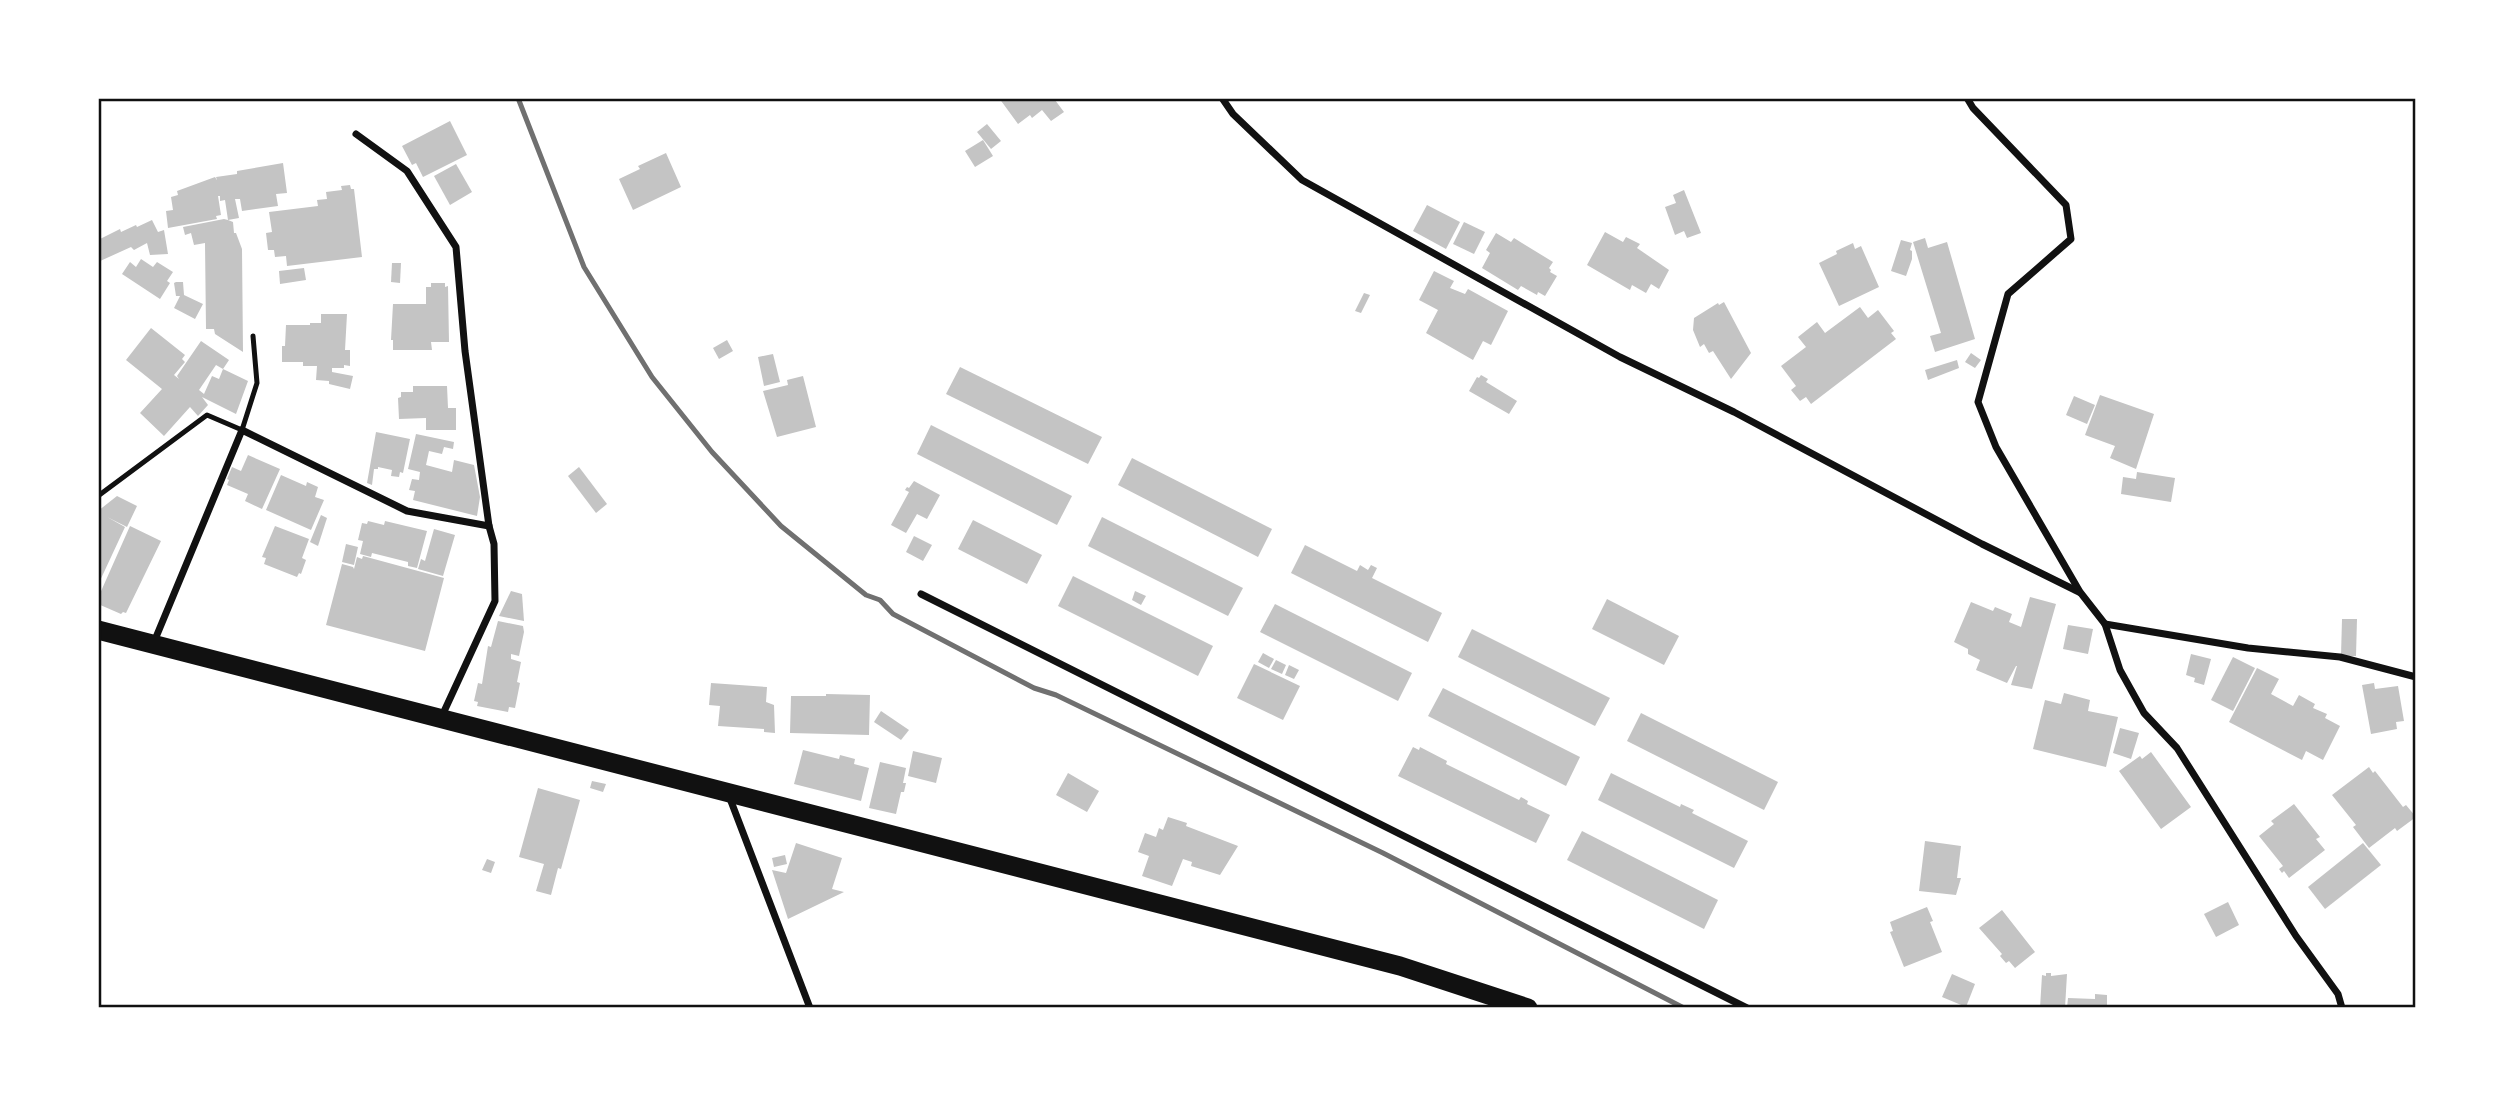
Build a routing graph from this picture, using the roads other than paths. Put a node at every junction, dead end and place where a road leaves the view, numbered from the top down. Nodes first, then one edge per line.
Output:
1 (1222, 98) edge
2 (1967, 98) edge
3 (356, 134) dead end
4 (253, 336) dead end
5 (242, 430) junction
6 (98, 496) edge
7 (489, 526) junction
8 (2080, 592) junction
9 (921, 594) dead end
10 (2105, 624) junction
11 (98, 630) edge
12 (153, 645) junction
13 (2416, 677) edge
14 (440, 718) junction
15 (728, 793) junction
16 (810, 1008) edge
17 (1528, 1008) edge
18 (1747, 1008) edge
19 (2342, 1008) edge

1 - 8 street
2 - 8 street
3 - 7 street
4 - 5 lane
5 - 6 lane
5 - 7 street
5 - 12 street
7 - 14 street
8 - 10 street
9 - 18 street
10 - 13 street
10 - 19 street
11 - 12 highway
12 - 14 highway
14 - 15 highway
15 - 16 street
15 - 17 highway

